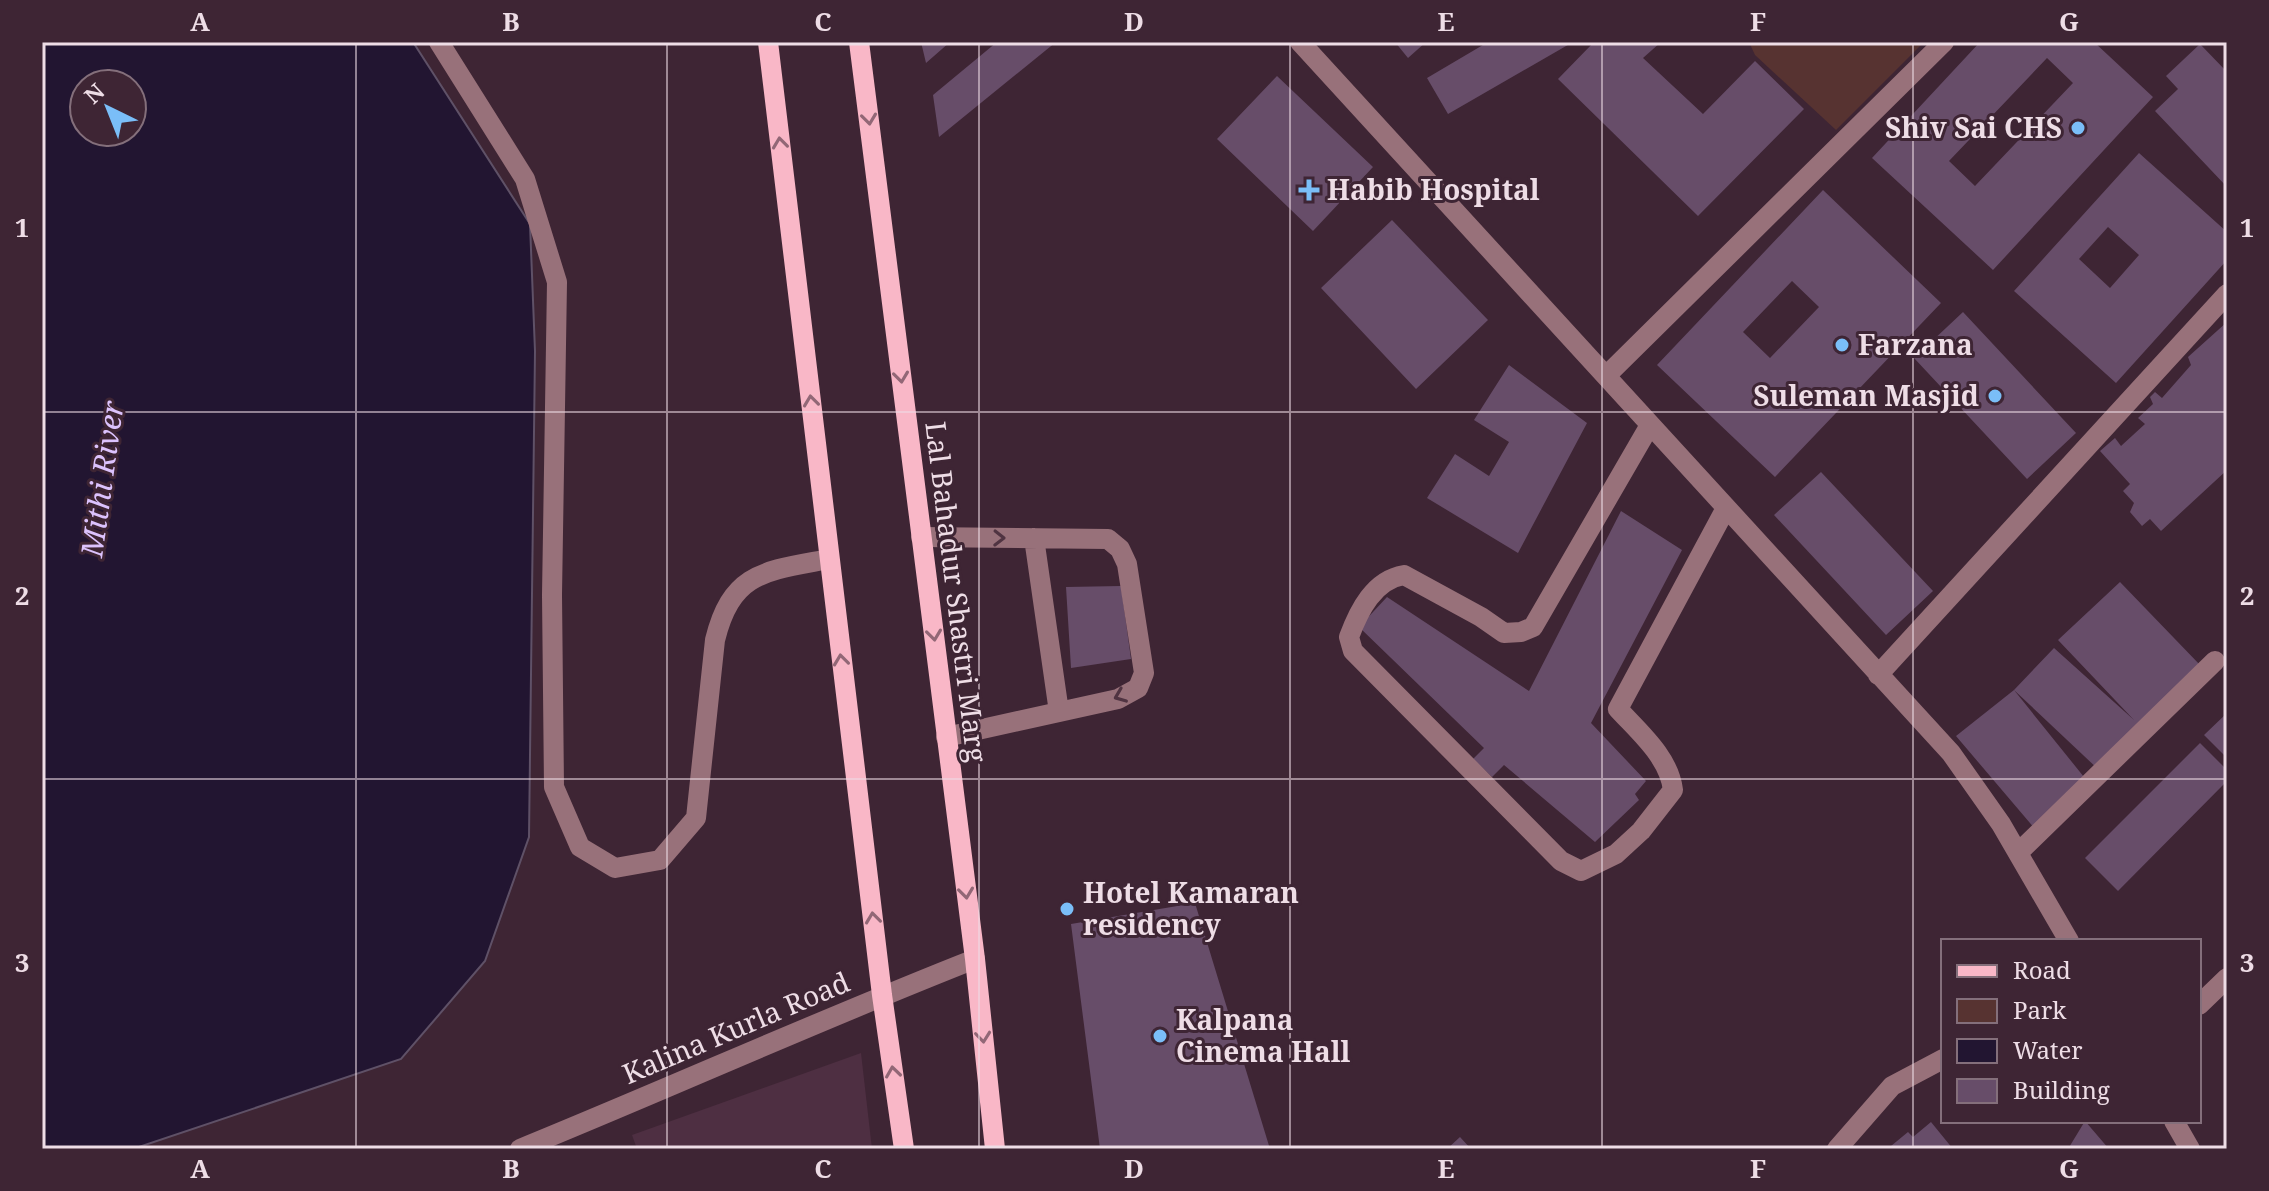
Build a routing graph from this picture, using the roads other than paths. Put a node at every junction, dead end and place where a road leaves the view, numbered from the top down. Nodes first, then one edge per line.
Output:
1 (439, 42) edge
2 (768, 42) edge
3 (859, 42) edge
4 (1300, 42) edge
5 (1944, 42) edge
6 (2227, 294) edge
7 (1606, 376) junction
8 (1650, 425) junction
9 (1726, 508) junction
10 (921, 537) junction
11 (1034, 538) junction
12 (829, 559) junction
13 (2215, 661) dead end
14 (1878, 675) junction
15 (1059, 712) junction
16 (946, 737) junction
17 (2018, 853) junction
18 (2068, 939) edge
19 (975, 959) junction
20 (2227, 978) edge
21 (882, 995) junction
22 (2201, 1003) edge
23 (1941, 1060) edge
24 (2175, 1123) edge
25 (520, 1149) edge
26 (904, 1149) edge
27 (995, 1149) edge
28 (1837, 1149) edge
29 (2190, 1149) edge

1 - 12 street
12 -> 2 main road
3 -> 10 main road, Lal Bahadur Shastri Marg
4 - 7 street
5 - 7 street
6 - 14 street
7 - 8 street
8 - 9 street
8 - 9 street
9 - 14 street
10 -> 11 street
10 -> 16 main road, Lal Bahadur Shastri Marg
11 - 15 street
11 -> 15 street
21 -> 12 main road
13 - 17 street
14 - 17 street
15 - 16 street
16 -> 19 main road, Lal Bahadur Shastri Marg
17 - 18 street
19 - 21 street, Kalina Kurla Road
19 -> 27 main road, Lal Bahadur Shastri Marg
20 - 22 street
21 - 25 street, Kalina Kurla Road
26 -> 21 main road
23 - 28 street
24 - 29 street

